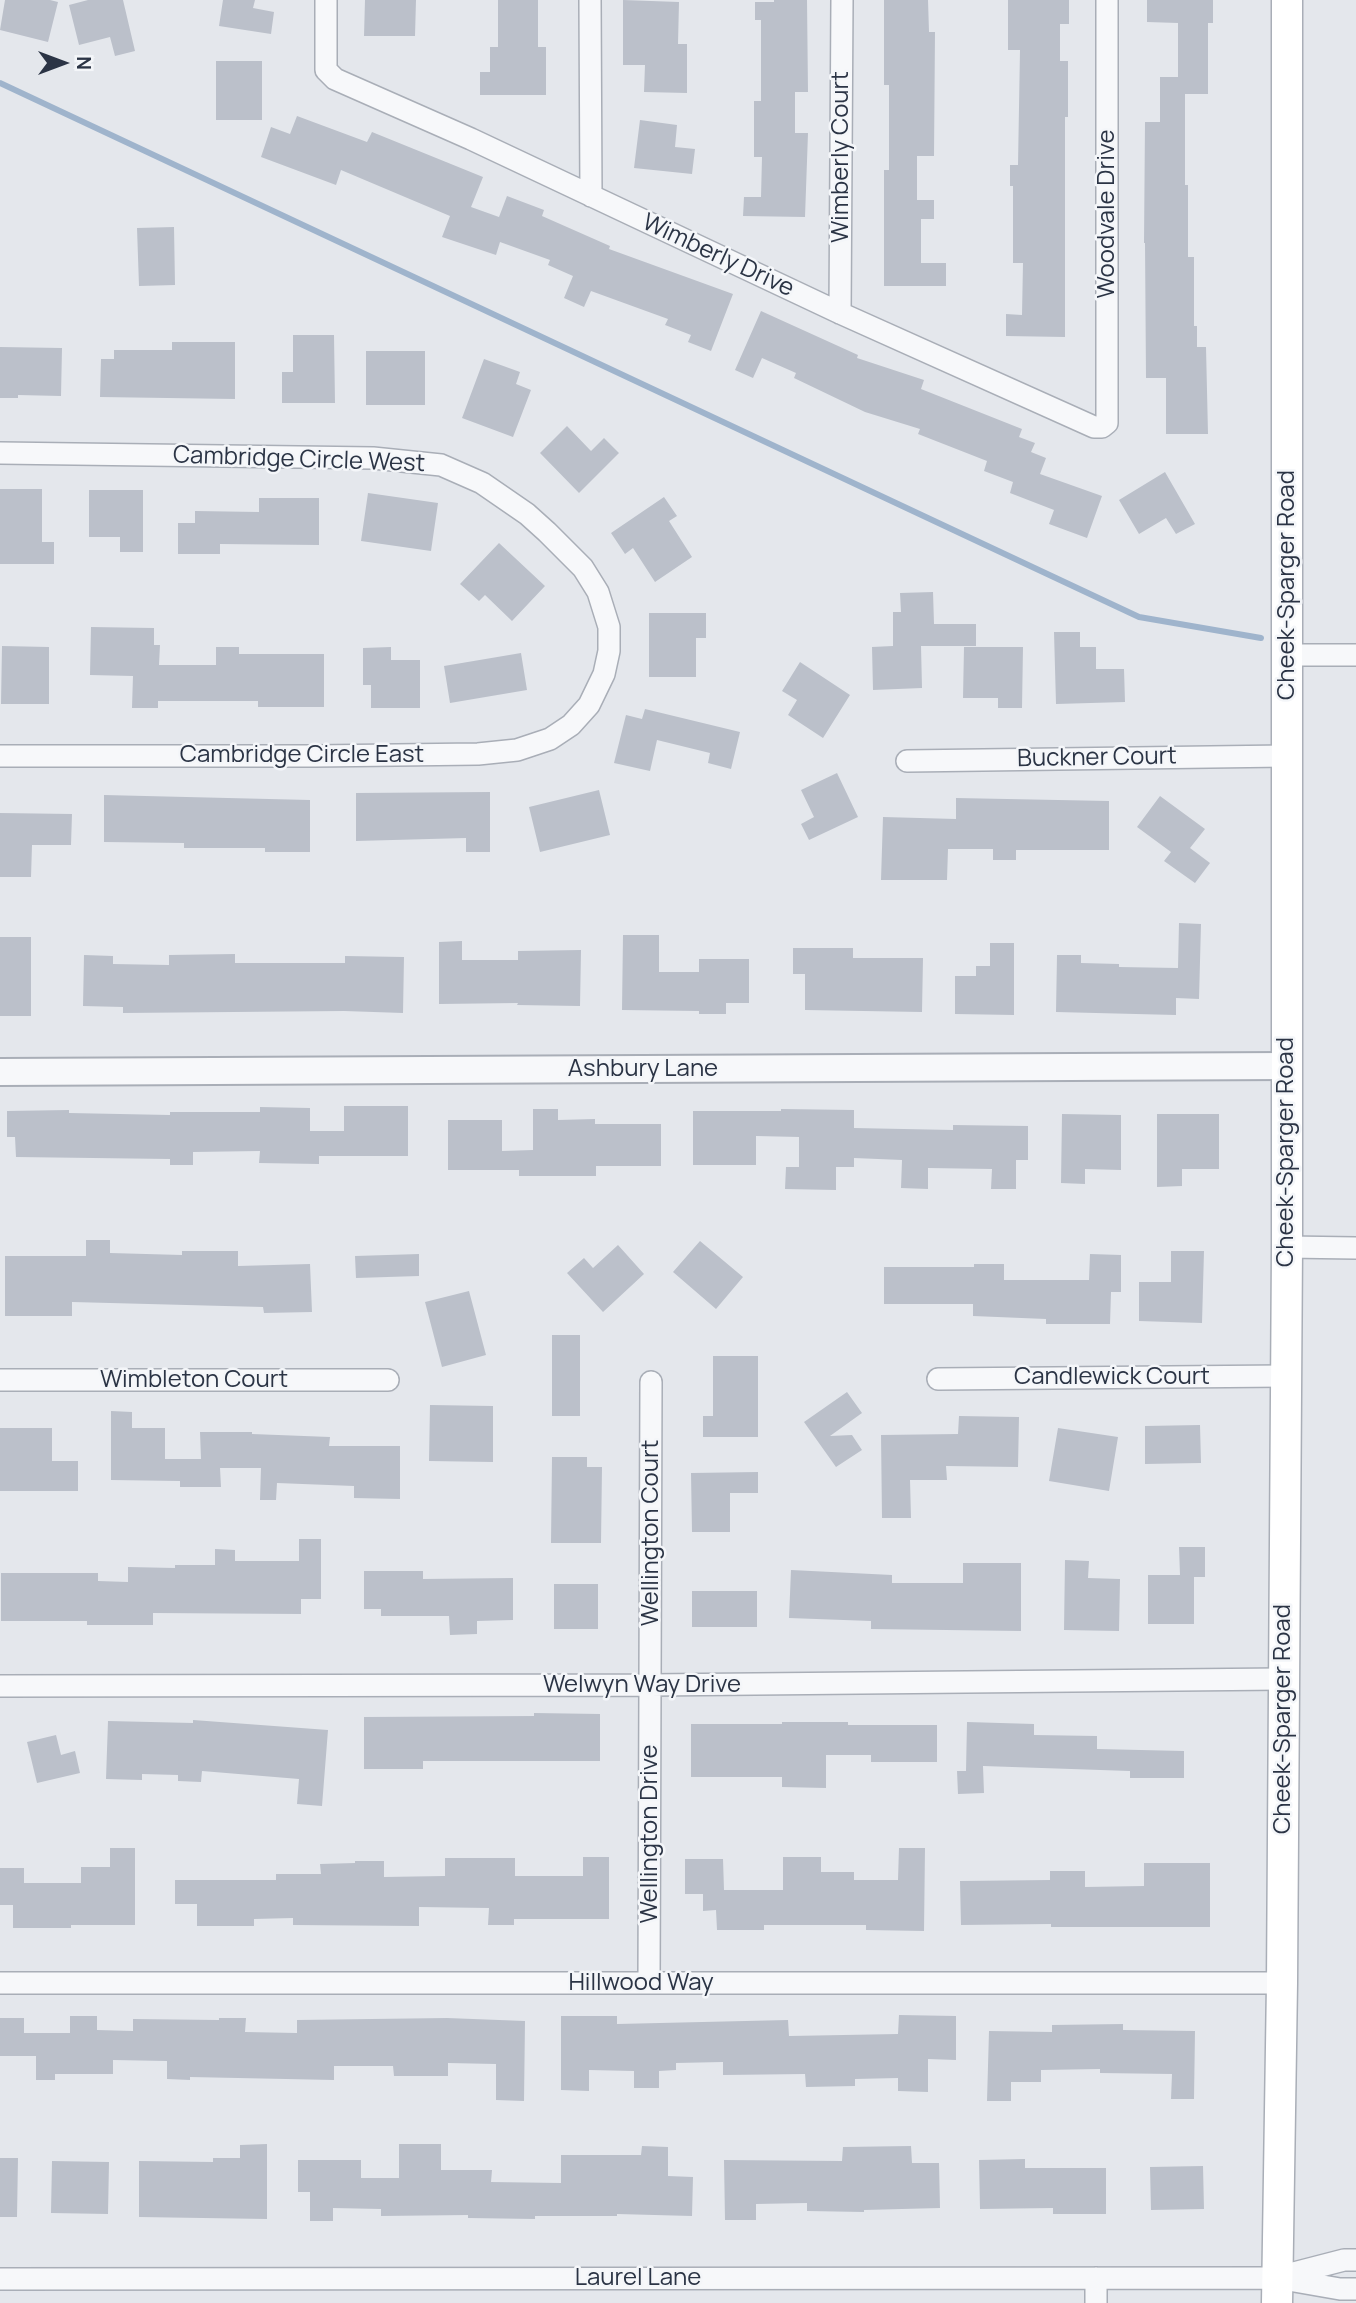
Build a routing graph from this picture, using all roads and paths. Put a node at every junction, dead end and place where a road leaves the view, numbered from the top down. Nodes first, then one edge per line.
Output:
1 (326, 0) edge
2 (590, 0) edge
3 (842, 0) edge
4 (1107, 0) edge
5 (1287, 0) edge
6 (590, 196) junction
7 (840, 313) junction
8 (1102, 427) joint
9 (0, 453) edge
10 (1287, 655) junction
11 (1356, 655) edge
12 (589, 705) joint
13 (0, 756) edge
14 (1286, 756) junction
15 (907, 761) dead end
16 (1286, 1066) junction
17 (0, 1072) edge
18 (1287, 1247) junction
19 (1356, 1248) edge
20 (1285, 1376) junction
21 (938, 1379) dead end
22 (0, 1380) edge
23 (387, 1380) dead end
24 (651, 1382) dead end
25 (1283, 1679) junction
26 (650, 1685) junction
27 (0, 1686) edge
28 (0, 1983) edge
29 (649, 1983) junction
30 (1282, 1983) junction
31 (1356, 2260) edge
32 (1096, 2278) junction
33 (0, 2279) edge
34 (1356, 2289) edge
35 (1277, 2290) edge
36 (1096, 2303) edge

1 - 6 street, Wimberly Drive
2 - 6 street
3 - 7 street, Wimberly Court
4 - 8 street, Woodvale Drive
5 - 10 main road, Cheek-Sparger Road
6 - 7 street, Wimberly Drive
7 - 8 street, Wimberly Drive
9 - 12 street, Cambridge Circle West
10 - 11 street
10 - 14 main road, Cheek-Sparger Road
12 - 13 street, Cambridge Circle East
14 - 15 street, Buckner Court
14 - 16 main road, Cheek-Sparger Road
16 - 17 street, Ashbury Lane
16 - 18 main road, Cheek-Sparger Road
18 - 19 street
18 - 20 main road, Cheek-Sparger Road
20 - 21 street, Candlewick Court
20 - 25 main road, Cheek-Sparger Road
22 - 23 street, Wimbleton Court
24 - 26 street, Wellington Court
25 - 26 street, Welwyn Way Drive
25 - 30 main road, Cheek-Sparger Road
26 - 27 street, Welwyn Way Drive
26 - 29 street, Wellington Drive
28 - 29 street, Hillwood Way
29 - 30 street, Hillwood Way
30 - 35 main road, Cheek-Sparger Road
31 - 35 street
32 - 33 street, Laurel Lane
32 - 35 street, Laurel Lane
32 - 36 street
34 - 35 street

